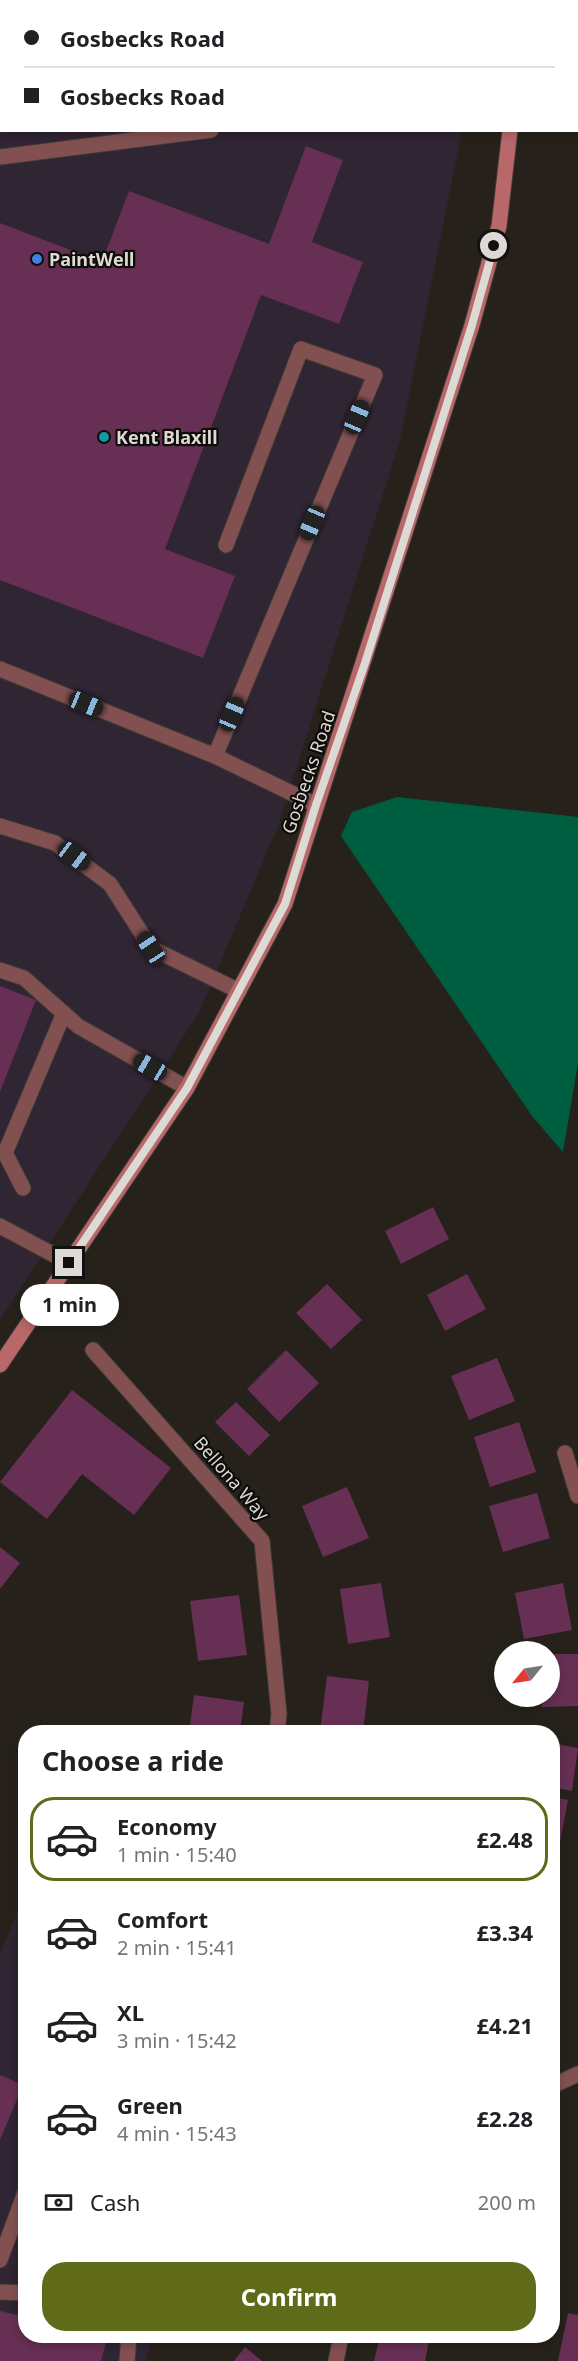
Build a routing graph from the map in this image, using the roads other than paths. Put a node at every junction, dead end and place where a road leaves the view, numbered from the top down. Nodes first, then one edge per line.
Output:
1 (195, 132) edge
2 (510, 132) edge
3 (0, 157) edge
4 (226, 545) dead end
5 (0, 669) edge
6 (215, 756) junction
7 (316, 805) junction
8 (0, 826) edge
9 (0, 970) edge
10 (239, 991) junction
11 (64, 1013) junction
12 (187, 1088) junction
13 (23, 1188) dead end
14 (0, 1226) edge
15 (69, 1263) junction
16 (93, 1350) dead end
17 (0, 1365) edge
18 (565, 1453) dead end
19 (578, 1496) edge
20 (278, 1725) edge
21 (578, 2074) edge
22 (560, 2082) edge
23 (18, 2212) edge
24 (0, 2260) edge
25 (0, 2292) edge
26 (18, 2293) edge
27 (128, 2343) edge
28 (340, 2343) edge
29 (127, 2361) edge
30 (336, 2361) edge

1 - 3 street
2 - 7 street, Gosbecks Road
4 - 6 street
5 - 6 street
6 - 7 street
7 - 10 street, Gosbecks Road
8 - 10 street
9 - 11 street
10 - 12 street, Gosbecks Road
11 - 12 street
11 - 13 street
12 - 15 street, Gosbecks Road
14 - 15 street
15 - 17 street, Gosbecks Road
16 - 20 street, Bellona Way
18 - 19 street
21 - 22 street
23 - 24 street
25 - 26 street
27 - 29 street
28 - 30 street

